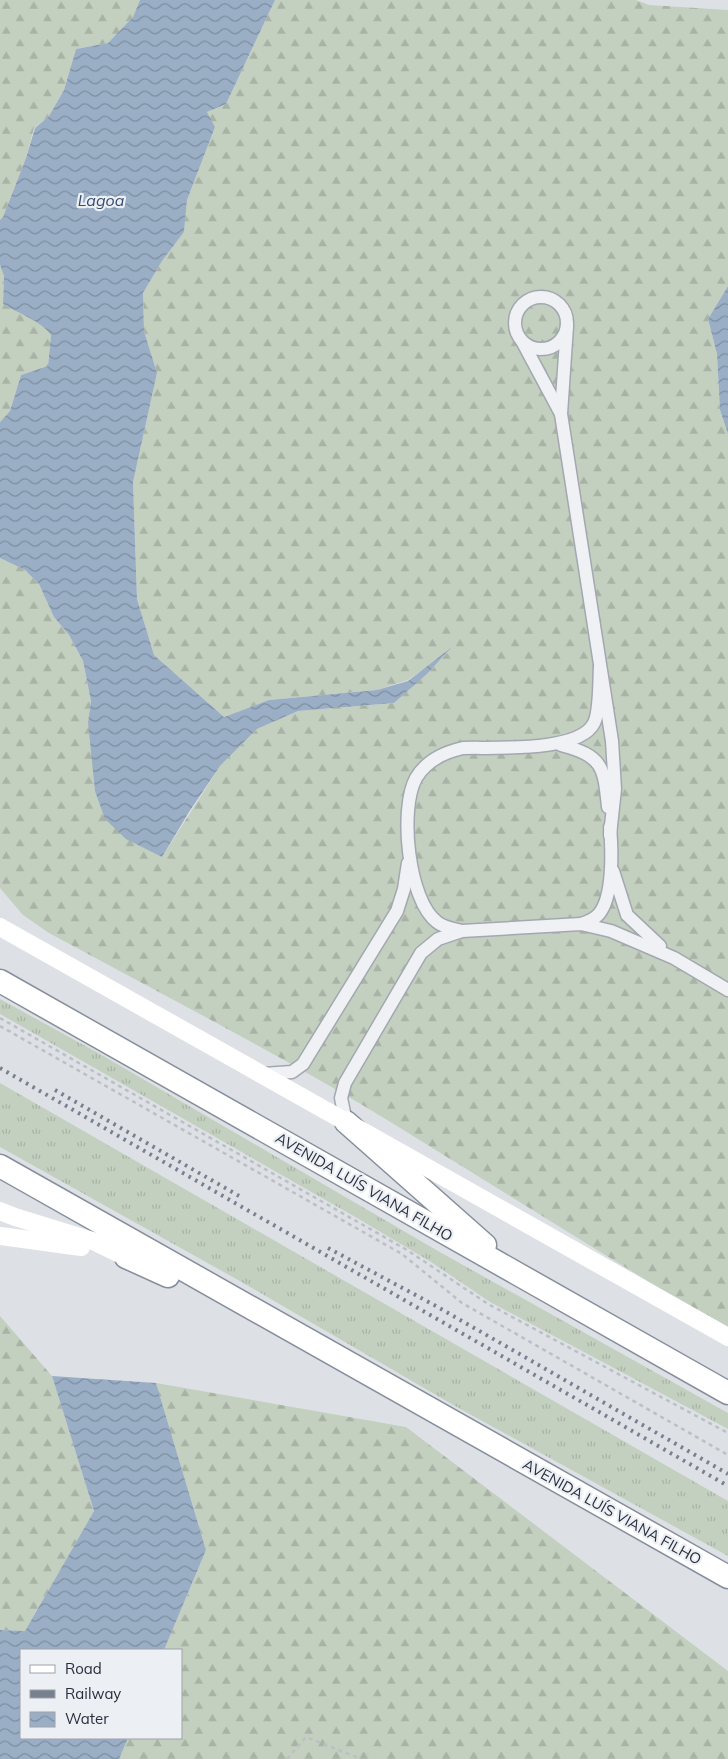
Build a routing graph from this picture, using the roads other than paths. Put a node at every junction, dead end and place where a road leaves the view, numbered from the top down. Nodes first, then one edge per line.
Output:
1 (567, 326) junction
2 (521, 340) junction
3 (560, 414) junction
4 (600, 666) junction
5 (559, 744) junction
6 (610, 835) junction
7 (409, 855) junction
8 (611, 860) junction
9 (581, 924) junction
10 (0, 927) edge
11 (462, 931) junction
12 (674, 958) junction
13 (0, 981) edge
14 (728, 990) edge
15 (261, 1074) junction
16 (346, 1122) junction
17 (0, 1166) edge
18 (0, 1210) edge
19 (0, 1236) edge
20 (126, 1257) junction
21 (520, 1276) junction
22 (301, 1337) junction
23 (728, 1337) edge
24 (728, 1393) edge
25 (728, 1577) edge

1 - 2 street
1 - 2 street
1 - 3 street
2 - 3 street
3 - 4 street
4 - 5 street
4 - 6 street
5 - 6 street
5 - 7 street
6 - 8 street
7 - 11 street
7 - 15 street
8 - 9 street
8 - 12 street
9 - 11 street
9 - 12 street
10 - 15 main road
11 - 16 street
12 - 14 street
13 - 21 highway, AVENIDA LUÍS VIANA FILHO
15 - 16 main road
16 - 21 highway
16 - 23 main road
17 - 22 highway, AVENIDA LUÍS VIANA FILHO
18 - 20 main road
19 - 20 main road
20 - 22 highway
21 - 24 highway, AVENIDA LUÍS VIANA FILHO
22 - 25 highway, AVENIDA LUÍS VIANA FILHO

